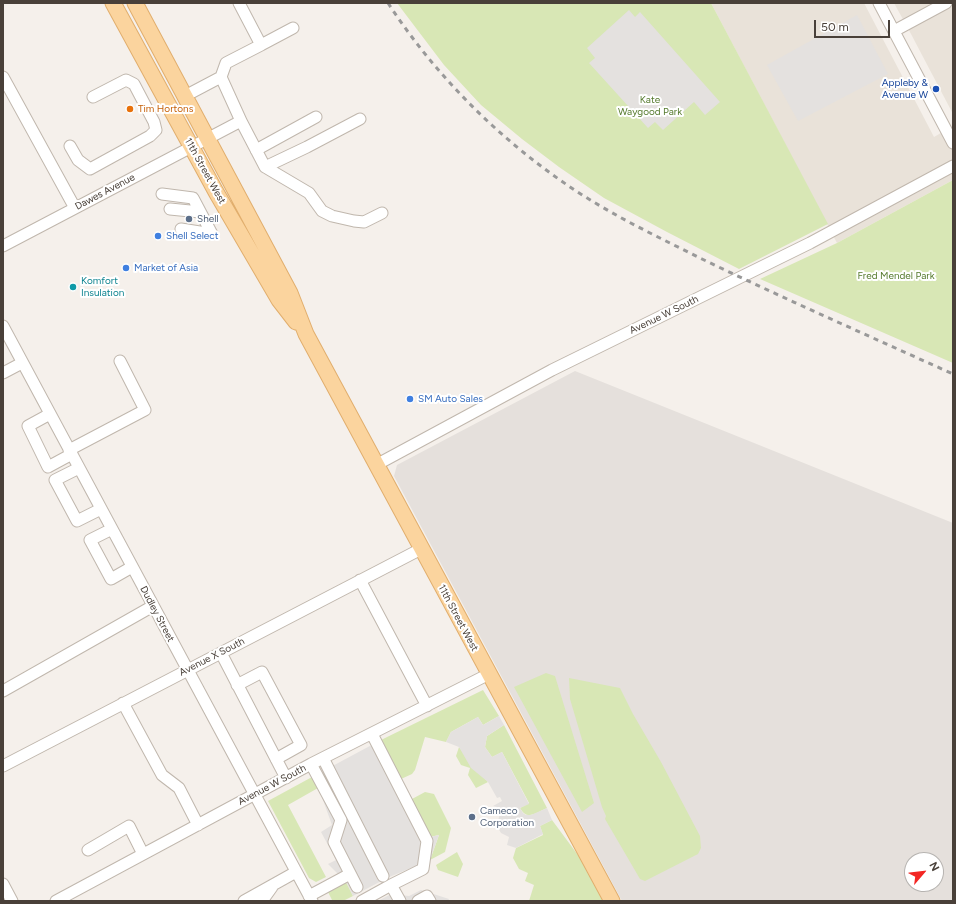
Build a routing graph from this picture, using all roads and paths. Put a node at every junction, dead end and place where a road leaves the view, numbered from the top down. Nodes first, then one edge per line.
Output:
1 (113, 3) edge
2 (135, 3) edge
3 (239, 3) edge
4 (879, 3) edge
5 (946, 3) edge
6 (293, 28) dead end
7 (894, 31) junction
8 (261, 45) junction
9 (221, 76) junction
10 (3, 77) edge
11 (184, 96) junction
12 (93, 97) dead end
13 (316, 117) dead end
14 (360, 119) dead end
15 (241, 121) junction
16 (207, 139) junction
17 (953, 143) edge
18 (70, 146) dead end
19 (191, 147) junction
20 (256, 150) junction
21 (953, 166) edge
22 (265, 167) junction
23 (75, 208) junction
24 (172, 212) junction
25 (382, 213) dead end
26 (202, 215) junction
27 (3, 246) edge
28 (3, 326) edge
29 (306, 334) junction
30 (120, 361) dead end
31 (22, 363) junction
32 (3, 373) edge
33 (50, 414) junction
34 (70, 452) junction
35 (376, 466) junction
36 (79, 468) junction
37 (101, 509) junction
38 (112, 529) junction
39 (421, 549) junction
40 (132, 567) junction
41 (360, 580) junction
42 (153, 606) junction
43 (221, 653) junction
44 (187, 670) junction
45 (489, 674) junction
46 (237, 685) junction
47 (3, 690) edge
48 (123, 703) junction
49 (426, 706) junction
50 (372, 734) junction
51 (323, 758) junction
52 (276, 759) junction
53 (311, 764) junction
54 (3, 766) edge
55 (286, 778) junction
56 (254, 795) junction
57 (198, 825) junction
58 (88, 850) dead end
59 (144, 854) junction
60 (296, 872) junction
61 (350, 874) junction
62 (383, 876) dead end
63 (275, 883) junction
64 (3, 884) edge
65 (391, 885) junction
66 (357, 886) dead end
67 (310, 898) edge
68 (12, 901) edge
69 (56, 901) edge
70 (244, 901) edge
71 (262, 901) edge
72 (362, 901) edge
73 (400, 901) edge
74 (418, 901) edge
75 (430, 901) edge
76 (612, 901) edge

1 - 19 main road, 11th Street West
2 - 11 main road, 11th Street West
3 - 8 street
4 - 7 street
5 - 7 street
6 - 8 street
7 - 17 street
8 - 9 street
9 - 11 street
9 - 15 street
10 - 23 street
11 - 16 main road, 11th Street West
12 - 18 street
13 - 20 street
14 - 22 street
15 - 16 street, Dawes Avenue
15 - 20 street
16 - 19 street, Dawes Avenue
16 - 29 main road, 11th Street West
19 - 23 street, Dawes Avenue
19 - 29 main road, 11th Street West
20 - 22 street
21 - 35 street, Avenue W South
22 - 25 street
23 - 27 street, Dawes Avenue
24 - 26 street
24 - 26 street
24 - 26 street
28 - 31 street, Dudley Street
29 - 35 main road, 11th Street West
30 - 34 street
31 - 32 street
31 - 33 street, Dudley Street
33 - 34 street, Dudley Street
33 - 34 street
34 - 36 street, Dudley Street
35 - 39 main road, 11th Street West
36 - 37 street, Dudley Street
36 - 37 street
37 - 38 street, Dudley Street
38 - 40 street, Dudley Street
38 - 40 street
39 - 41 street, Avenue X South
39 - 45 main road, 11th Street West
40 - 42 street, Dudley Street
41 - 43 street, Avenue X South
41 - 49 street
42 - 44 street, Dudley Street
42 - 47 street
43 - 44 street, Avenue X South
43 - 46 street
44 - 48 street, Avenue X South
44 - 56 street, Dudley Street
45 - 49 street, Avenue W South
45 - 76 main road, 11th Street West
46 - 52 street
46 - 52 street
48 - 54 street, Avenue X South
48 - 57 street
49 - 50 street, Avenue W South
50 - 51 street, Avenue W South
50 - 65 street
51 - 53 street, Avenue W South
51 - 62 street
52 - 55 street
53 - 55 street, Avenue W South
53 - 61 street
55 - 56 street, Avenue W South
56 - 57 street, Avenue W South
56 - 60 street, Dudley Street
57 - 59 street, Avenue W South
58 - 59 street
59 - 69 street, Avenue W South
60 - 63 street
60 - 67 street, Dudley Street
61 - 66 street
61 - 67 street
63 - 70 street
63 - 71 street
64 - 68 street
65 - 72 street
65 - 73 street
74 - 75 street

